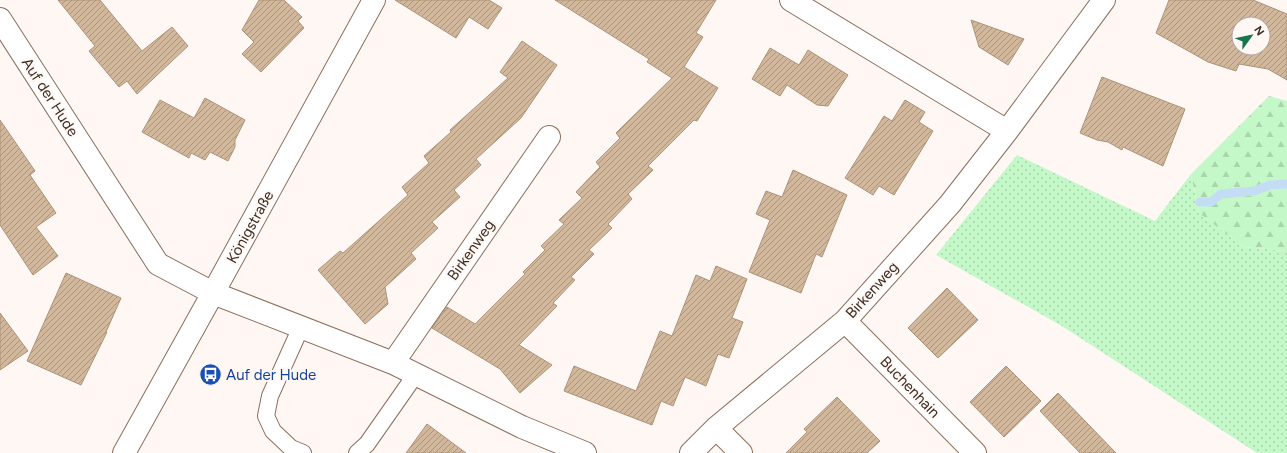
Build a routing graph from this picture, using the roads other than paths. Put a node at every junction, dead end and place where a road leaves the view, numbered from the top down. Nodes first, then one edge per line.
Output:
1 (374, 0) edge
2 (790, 0) edge
3 (1104, 0) edge
4 (0, 18) edge
5 (1007, 131) junction
6 (549, 137) dead end
7 (213, 293) junction
8 (845, 321) junction
9 (301, 327) junction
10 (393, 363) junction
11 (416, 374) junction
12 (716, 428) junction
13 (124, 453) edge
14 (303, 453) edge
15 (356, 453) edge
16 (584, 453) edge
17 (691, 453) edge
18 (741, 453) edge
19 (975, 453) edge

1 - 7 street, Königstraße
2 - 5 street
3 - 5 street, Birkenweg
4 - 7 street, Auf der Hude
5 - 8 street, Birkenweg
6 - 10 street, Birkenweg
7 - 9 street
7 - 13 street, Königstraße
8 - 12 street, Birkenweg
8 - 19 street, Buchenhain
9 - 10 street
9 - 14 lane
10 - 11 street
11 - 15 lane
11 - 16 street
12 - 17 street, Birkenweg
12 - 18 street

